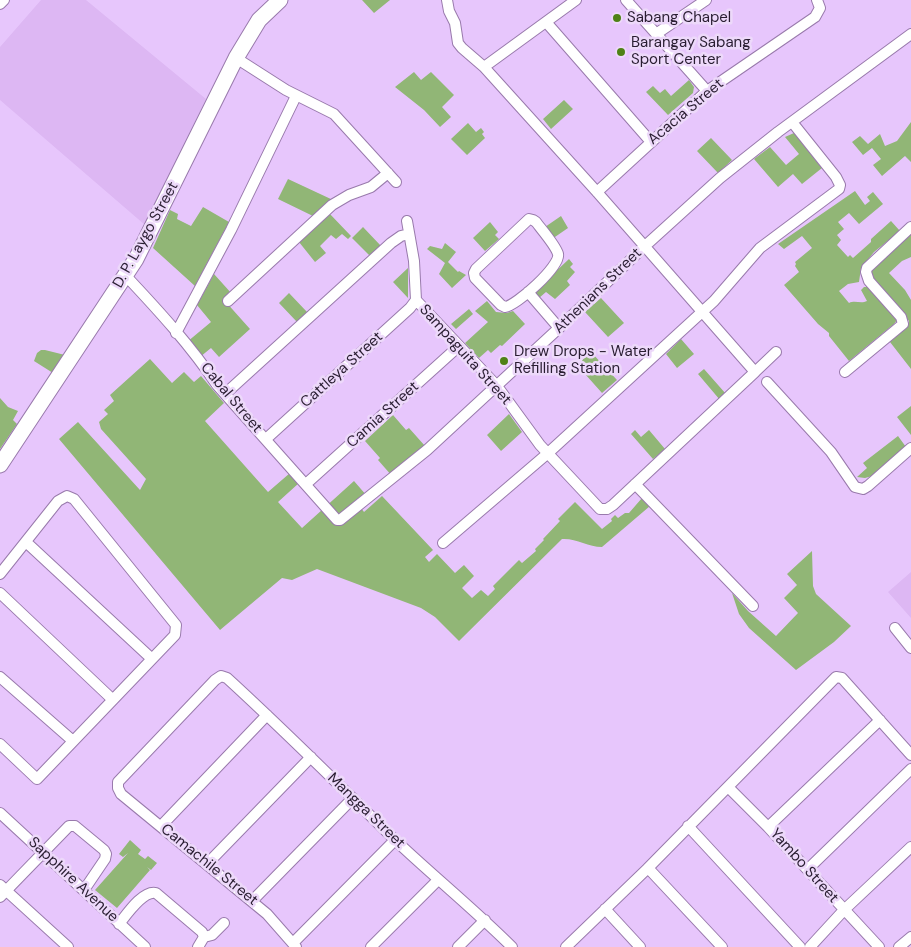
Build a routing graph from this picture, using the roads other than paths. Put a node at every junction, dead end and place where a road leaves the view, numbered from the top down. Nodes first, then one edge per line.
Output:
1 (4, 0) edge
2 (280, 0) edge
3 (447, 0) edge
4 (576, 0) edge
5 (626, 0) edge
6 (706, 0) edge
7 (817, 0) edge
8 (0, 4) edge
9 (546, 22) junction
10 (656, 34) junction
11 (911, 34) edge
12 (236, 58) junction
13 (484, 67) junction
14 (707, 91) junction
15 (296, 96) junction
16 (792, 122) junction
17 (651, 142) junction
18 (388, 173) junction
19 (396, 182) dead end
20 (597, 192) junction
21 (407, 222) dead end
22 (911, 227) edge
23 (409, 234) junction
24 (644, 246) junction
25 (126, 276) junction
26 (528, 292) junction
27 (416, 300) junction
28 (228, 301) dead end
29 (702, 312) junction
30 (560, 328) junction
31 (176, 333) junction
32 (459, 346) junction
33 (776, 352) dead end
34 (755, 372) junction
35 (845, 372) dead end
36 (767, 382) dead end
37 (497, 386) junction
38 (225, 394) junction
39 (266, 439) junction
40 (911, 448) edge
41 (547, 454) junction
42 (0, 465) edge
43 (306, 484) junction
44 (635, 484) junction
45 (337, 520) joint
46 (26, 542) junction
47 (443, 544) dead end
48 (0, 574) edge
49 (0, 593) edge
50 (753, 606) dead end
51 (895, 628) dead end
52 (911, 648) edge
53 (152, 659) junction
54 (0, 677) edge
55 (112, 699) junction
56 (267, 715) junction
57 (880, 720) junction
58 (73, 742) junction
59 (0, 744) edge
60 (911, 755) edge
61 (310, 757) junction
62 (911, 768) edge
63 (728, 787) junction
64 (118, 788) joint
65 (353, 798) junction
66 (0, 813) edge
67 (161, 826) junction
68 (688, 826) junction
69 (768, 827) junction
70 (395, 840) junction
71 (911, 847) edge
72 (43, 851) junction
73 (208, 863) junction
74 (648, 868) junction
75 (808, 869) junction
76 (438, 880) junction
77 (84, 890) junction
78 (2, 891) edge
79 (252, 901) junction
80 (605, 909) junction
81 (844, 910) junction
82 (485, 920) junction
83 (224, 923) dead end
84 (119, 924) junction
85 (204, 937) junction
86 (911, 937) edge
87 (294, 945) edge
88 (68, 947) edge
89 (145, 947) edge
90 (198, 947) edge
91 (371, 947) edge
92 (458, 947) edge
93 (512, 947) edge
94 (566, 947) edge
95 (640, 947) edge
96 (722, 947) edge
97 (800, 947) edge
98 (810, 947) edge
99 (879, 947) edge
100 (899, 947) edge

1 - 8 street
2 - 12 main road, D. P. Laygo Street
3 - 13 street
4 - 9 street
5 - 10 street
6 - 10 street
7 - 14 street, Acacia Street
9 - 13 street
9 - 17 street
10 - 14 street
11 - 16 street, Athenians Street
12 - 15 street
12 - 25 main road, D. P. Laygo Street
13 - 20 street
14 - 17 street, Acacia Street
15 - 18 street
15 - 31 street
16 - 24 street, Athenians Street
16 - 29 street
17 - 20 street, Acacia Street
18 - 19 street
18 - 28 street
20 - 24 street
21 - 23 street, Sampaguita Street
22 - 35 street
23 - 27 street, Sampaguita Street
23 - 38 street
24 - 29 street
24 - 30 street, Athenians Street
25 - 31 street, Cabal Street
25 - 42 main road, D. P. Laygo Street
26 - 26 street
26 - 30 street
27 - 32 street, Sampaguita Street
27 - 39 street, Cattleya Street
29 - 34 street
29 - 41 street
30 - 37 street, Athenians Street
31 - 38 street, Cabal Street
32 - 37 street, Sampaguita Street
32 - 43 street, Camia Street
33 - 34 street
34 - 44 street
36 - 40 street
37 - 41 street, Sampaguita Street
37 - 45 street, Athenians Street
38 - 39 street, Cabal Street
39 - 43 street, Cabal Street
41 - 44 street, Sampaguita Street
41 - 47 street
43 - 45 street, Cabal Street
44 - 50 street
46 - 48 street
46 - 53 street
46 - 53 street
49 - 55 street
51 - 52 street
53 - 55 street
54 - 58 street
55 - 58 street
56 - 61 street, Mangga Street
56 - 64 street, Mangga Street
56 - 67 street
57 - 60 street
57 - 63 street
57 - 69 street
58 - 59 street
61 - 65 street, Mangga Street
61 - 73 street
62 - 75 street
63 - 68 street
63 - 69 street, Yambo Street
64 - 67 street, Camachile Street
65 - 70 street, Mangga Street
65 - 79 street
66 - 72 street, Sapphire Avenue
67 - 73 street, Camachile Street
68 - 74 street
68 - 97 street
69 - 75 street, Yambo Street
70 - 76 street, Mangga Street
70 - 87 street
71 - 81 street
72 - 77 street, Sapphire Avenue
72 - 77 street
72 - 78 street
73 - 79 street, Camachile Street
74 - 80 street
74 - 96 street
75 - 81 street, Yambo Street
76 - 82 street, Mangga Street
76 - 91 street
77 - 84 street, Sapphire Avenue
78 - 88 street
79 - 87 street, Camachile Street
80 - 94 street
80 - 95 street
81 - 98 street
81 - 99 street, Yambo Street
82 - 92 street
82 - 93 street, Mangga Street
83 - 85 street
84 - 85 street
84 - 89 street, Sapphire Avenue
85 - 90 street
86 - 100 street

